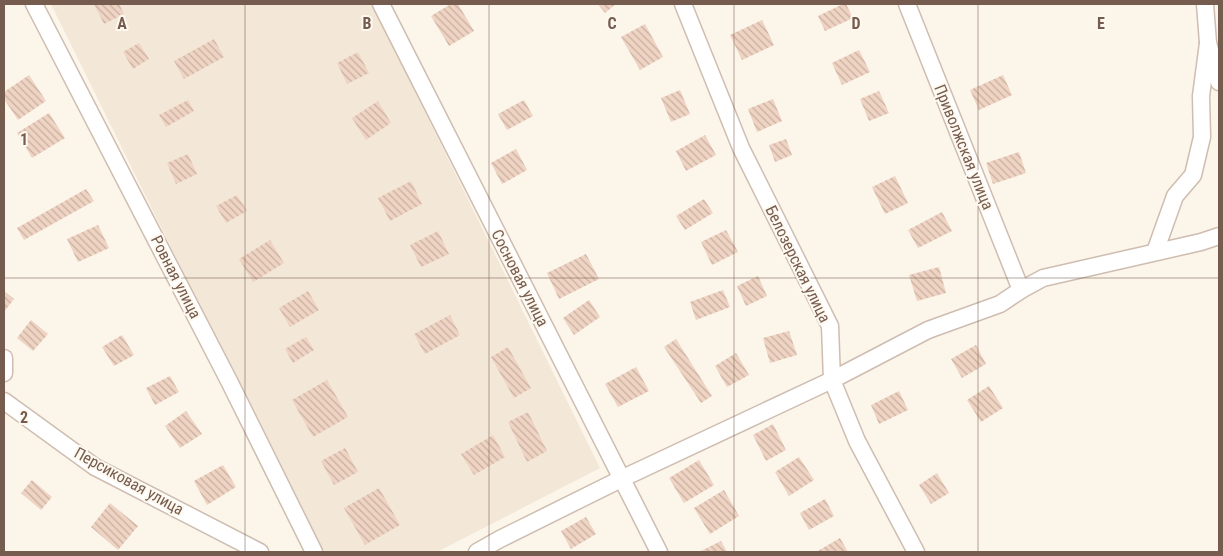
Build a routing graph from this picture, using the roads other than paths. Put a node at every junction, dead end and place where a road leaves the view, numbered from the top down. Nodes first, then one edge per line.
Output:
1 (34, 4) edge
2 (382, 4) edge
3 (683, 4) edge
4 (908, 4) edge
5 (1205, 4) edge
6 (1208, 43) junction
7 (1219, 82) edge
8 (1219, 236) edge
9 (1155, 252) junction
10 (1021, 290) junction
11 (4, 358) edge
12 (4, 373) edge
13 (832, 380) junction
14 (4, 401) edge
15 (621, 479) junction
16 (503, 546) edge
17 (260, 552) edge
18 (314, 552) edge
19 (477, 552) edge
20 (659, 552) edge
21 (916, 552) edge

1 - 18 street, Ровная улица
2 - 15 street, Сосновая улица
3 - 13 street, Белозерская улица
4 - 10 street, Приволжская улица
5 - 6 street
6 - 7 street
6 - 9 street
8 - 9 street
9 - 10 street
10 - 13 street
11 - 12 street
13 - 15 street
13 - 21 street, Белозерская улица
14 - 17 street, Персиковая улица
15 - 16 street
15 - 20 street, Сосновая улица
16 - 19 street

